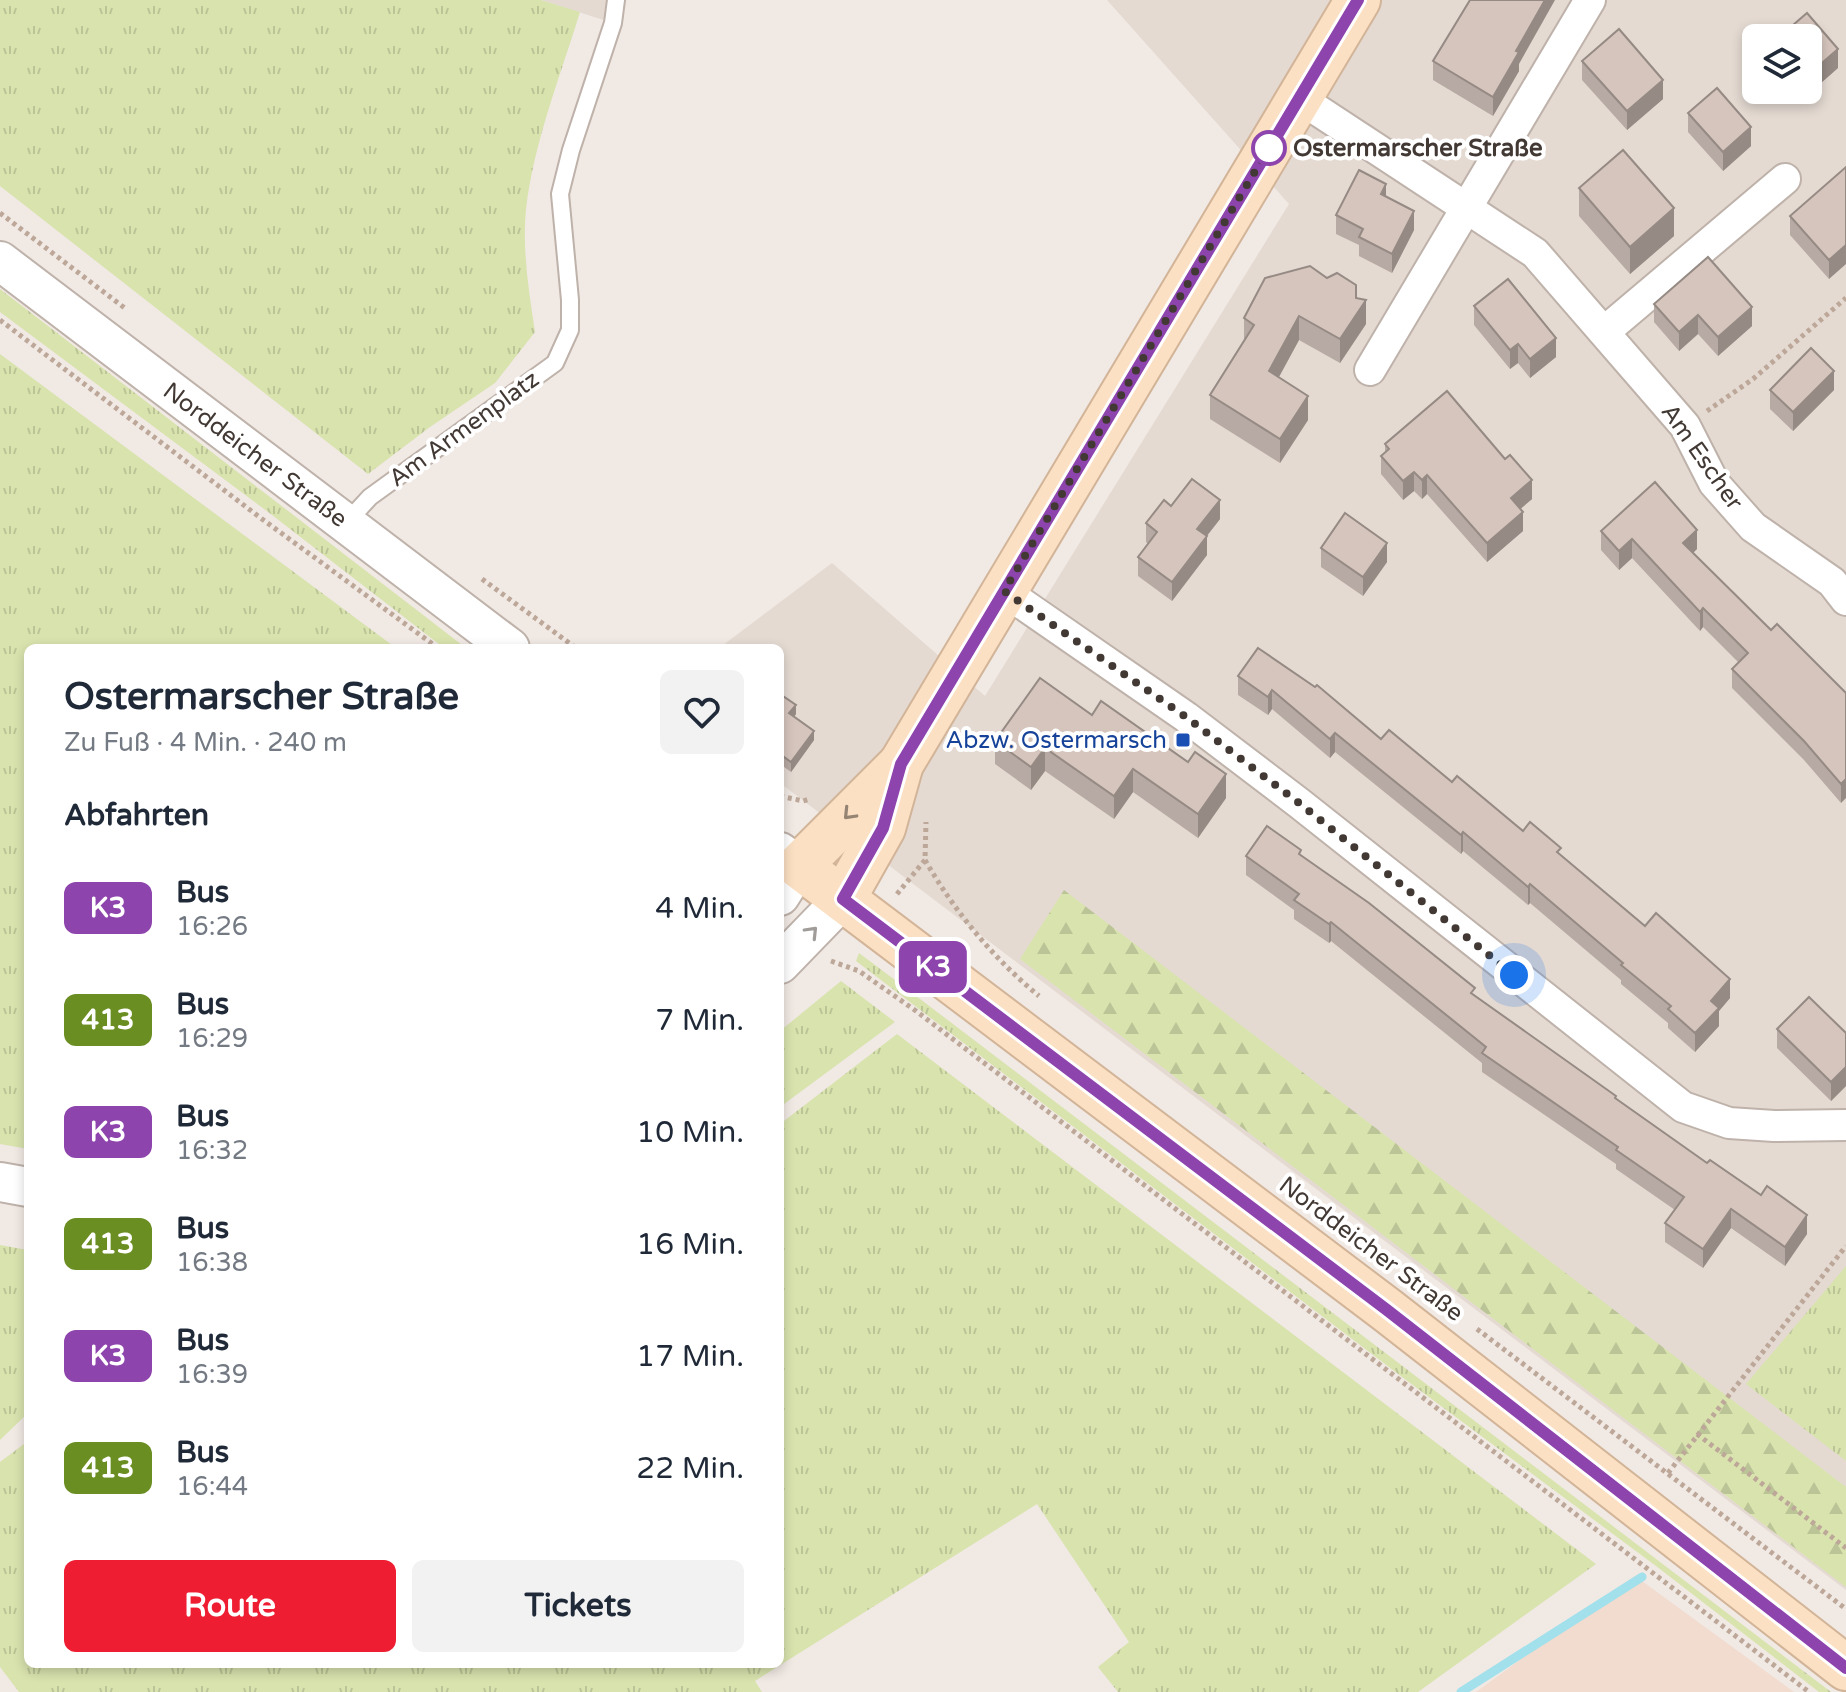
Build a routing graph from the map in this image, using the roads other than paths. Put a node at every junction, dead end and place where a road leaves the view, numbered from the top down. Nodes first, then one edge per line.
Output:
1 (616, 0) edge
2 (1358, 0) edge
3 (1590, 0) edge
4 (1299, 98) junction
5 (1785, 179) dead end
6 (1468, 208) junction
7 (0, 261) edge
8 (1604, 332) junction
9 (1370, 370) dead end
10 (346, 523) junction
11 (1004, 591) junction
12 (1846, 600) edge
13 (505, 644) edge
14 (901, 764) junction
15 (786, 871) edge
16 (843, 899) junction
17 (784, 960) edge
18 (1846, 1125) edge
19 (0, 1182) edge
20 (24, 1186) edge
21 (1846, 1668) edge

1 - 10 lane, Am Armenplatz
2 - 4 main road
3 - 6 street
4 - 6 street, Am Escher
4 - 11 main road
5 - 8 street
6 - 8 street, Am Escher
6 - 9 street
7 - 10 street, Norddeicher Straße
8 - 12 street, Am Escher
10 - 13 street, Norddeicher Straße
11 - 14 main road
11 - 18 street
14 -> 15 main road
14 - 16 main road
15 - 16 main road, Norddeicher Straße
17 -> 16 street
16 - 21 main road, Norddeicher Straße
19 - 20 street

